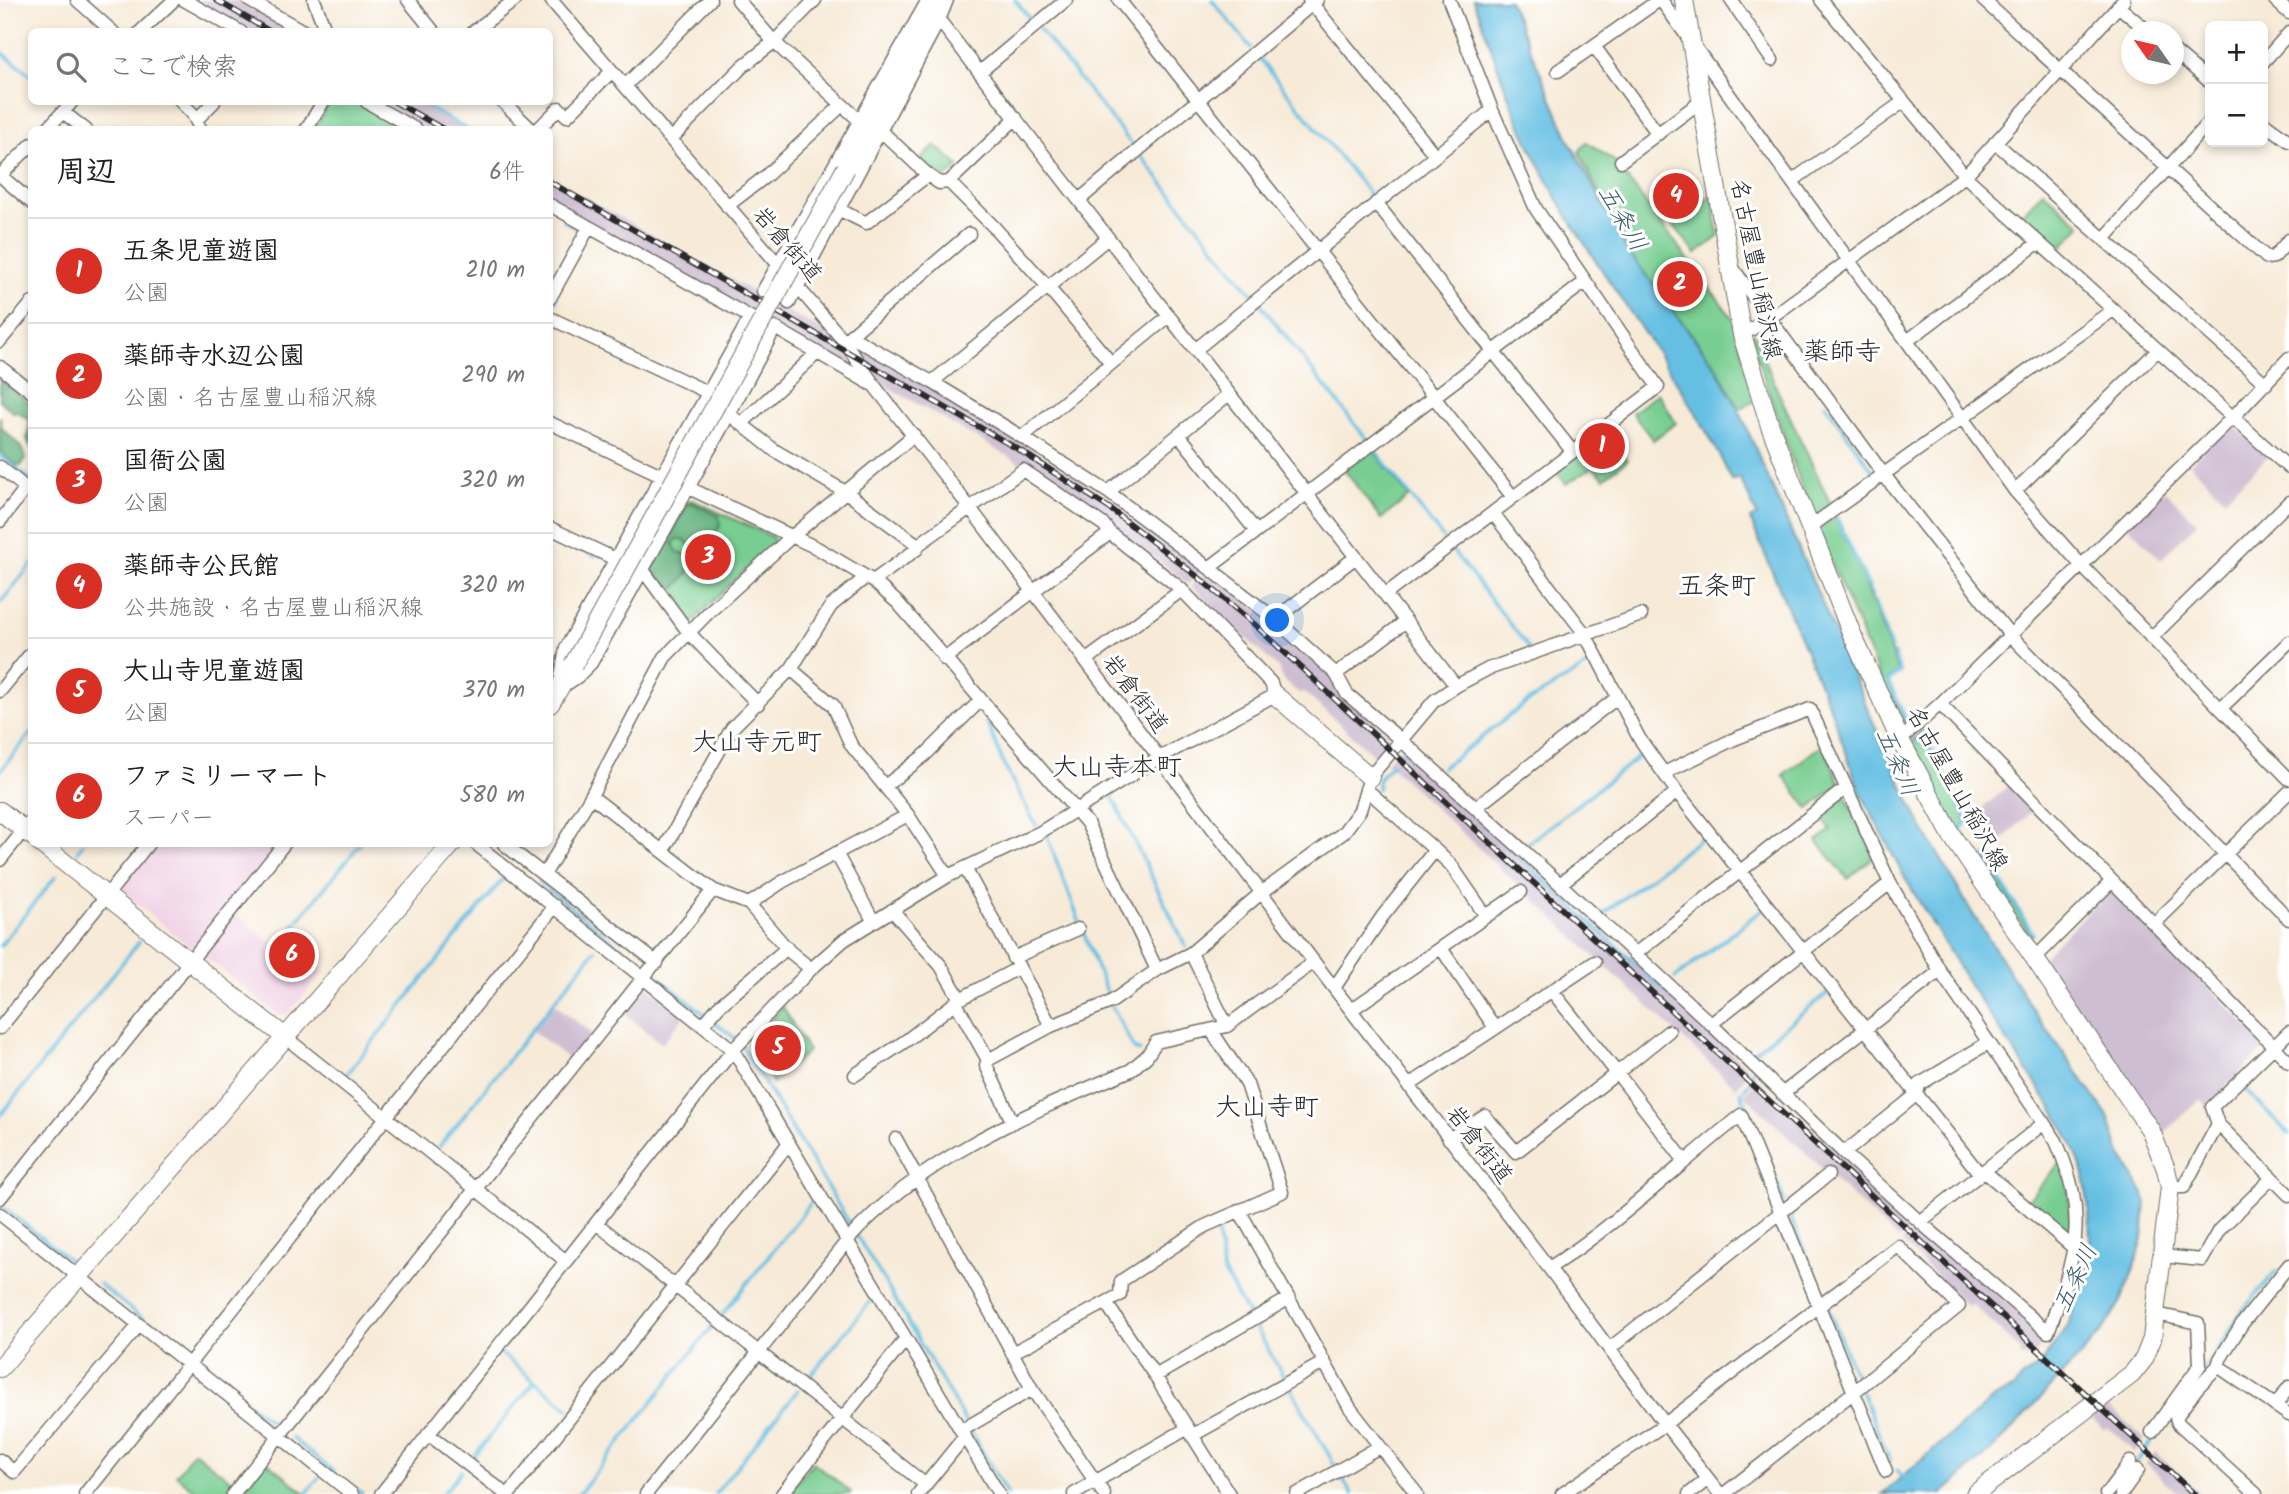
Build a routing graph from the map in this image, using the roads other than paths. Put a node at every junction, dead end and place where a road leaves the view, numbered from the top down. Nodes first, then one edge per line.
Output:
1 (77, 0) edge
2 (174, 0) edge
3 (184, 0) edge
4 (248, 0) edge
5 (314, 0) edge
6 (408, 0) edge
7 (515, 0) edge
8 (551, 0) edge
9 (709, 0) edge
10 (738, 0) edge
11 (815, 0) edge
12 (947, 0) edge
13 (1066, 0) edge
14 (1119, 0) edge
15 (1449, 0) edge
16 (1660, 0) edge
17 (1684, 0) edge
18 (1731, 0) edge
19 (1821, 0) edge
20 (1983, 0) edge
21 (2275, 0) edge
22 (929, 1) edge
23 (1313, 1) edge
24 (2121, 3) edge
25 (2289, 13) edge
26 (939, 20) junction
27 (2138, 21) edge
28 (108, 28) edge
29 (144, 28) edge
30 (234, 28) edge
31 (298, 28) edge
32 (324, 28) edge
33 (431, 28) edge
34 (479, 28) edge
35 (2289, 33) edge
36 (1690, 41) junction
37 (774, 42) junction
38 (1594, 46) junction
39 (2268, 56) edge
40 (1772, 60) dead end
41 (2184, 60) edge
42 (2061, 69) junction
43 (612, 71) junction
44 (1558, 71) dead end
45 (980, 72) junction
46 (2205, 78) edge
47 (625, 86) junction
48 (1199, 101) junction
49 (1700, 102) junction
50 (1903, 102) junction
51 (69, 105) edge
52 (183, 105) edge
53 (212, 105) edge
54 (321, 105) edge
55 (372, 105) edge
56 (506, 105) edge
57 (842, 105) junction
58 (1492, 110) junction
59 (62, 112) junction
60 (1016, 118) junction
61 (860, 121) junction
62 (50, 126) edge
63 (81, 126) edge
64 (197, 126) edge
65 (308, 126) edge
66 (410, 126) edge
67 (530, 126) edge
68 (539, 126) edge
69 (2268, 126) edge
70 (2205, 127) edge
71 (881, 131) junction
72 (1658, 134) junction
73 (671, 139) junction
74 (2289, 141) edge
75 (1995, 142) junction
76 (28, 148) edge
77 (1435, 155) junction
78 (1621, 161) dead end
79 (2168, 168) junction
80 (1, 172) edge
81 (928, 175) junction
82 (1965, 176) junction
83 (1792, 181) junction
84 (949, 182) junction
85 (28, 199) edge
86 (1079, 200) junction
87 (1376, 203) junction
88 (727, 206) junction
89 (553, 207) edge
90 (838, 209) junction
91 (589, 227) junction
92 (969, 233) dead end
93 (1108, 238) junction
94 (2104, 239) junction
95 (2289, 240) edge
96 (2038, 243) junction
97 (1318, 250) junction
98 (1849, 260) junction
99 (1730, 263) junction
100 (778, 265) junction
101 (1585, 282) junction
102 (1048, 287) junction
103 (797, 288) junction
104 (763, 291) dead end
105 (553, 293) edge
106 (789, 303) dead end
107 (28, 308) edge
108 (2113, 310) junction
109 (1169, 316) junction
110 (750, 318) junction
111 (1770, 318) junction
112 (553, 319) edge
113 (774, 329) junction
114 (1742, 335) junction
115 (847, 338) junction
116 (0, 341) edge
117 (1907, 341) junction
118 (1195, 350) junction
119 (2158, 350) junction
120 (1494, 351) junction
121 (817, 353) junction
122 (2289, 358) edge
123 (1111, 363) junction
124 (0, 368) edge
125 (932, 382) junction
126 (2266, 384) junction
127 (876, 387) junction
128 (28, 389) edge
129 (709, 393) junction
130 (1229, 394) junction
131 (1434, 397) junction
132 (729, 414) junction
133 (2233, 417) junction
134 (1964, 419) junction
135 (553, 424) edge
136 (741, 424) junction
137 (914, 435) junction
138 (1179, 435) junction
139 (1022, 437) junction
140 (1572, 451) junction
141 (0, 467) edge
142 (2289, 468) edge
143 (662, 475) junction
144 (1884, 475) junction
145 (28, 489) edge
146 (688, 489) junction
147 (28, 491) edge
148 (2015, 491) junction
149 (1108, 492) junction
150 (846, 493) junction
151 (1306, 493) junction
152 (1514, 497) junction
153 (2289, 502) edge
154 (970, 508) junction
155 (1493, 513) junction
156 (0, 521) edge
157 (1810, 527) junction
158 (553, 529) edge
159 (1256, 531) junction
160 (1110, 533) junction
161 (790, 538) junction
162 (918, 545) junction
163 (1356, 557) junction
164 (615, 559) junction
165 (2081, 565) junction
166 (1209, 568) junction
167 (643, 570) junction
168 (870, 579) junction
169 (1182, 590) junction
170 (1032, 591) junction
171 (1386, 594) junction
172 (1641, 615) dead end
173 (1275, 619) junction
174 (1406, 621) junction
175 (689, 633) junction
176 (1585, 634) junction
177 (2010, 635) junction
178 (2151, 638) junction
179 (2289, 642) edge
180 (28, 657) edge
181 (944, 659) junction
182 (1085, 661) junction
183 (791, 669) junction
184 (1336, 674) junction
185 (1456, 685) junction
186 (0, 691) edge
187 (1275, 695) junction
188 (554, 697) edge
189 (1618, 697) junction
190 (980, 701) junction
191 (758, 704) junction
192 (1940, 704) junction
193 (2221, 708) junction
194 (1900, 740) junction
195 (1402, 741) junction
196 (1159, 758) junction
197 (1664, 773) junction
198 (2289, 779) edge
199 (1368, 783) junction
200 (884, 786) junction
201 (1846, 788) junction
202 (1677, 792) junction
203 (2289, 792) edge
204 (591, 796) junction
205 (1475, 808) junction
206 (1076, 810) junction
207 (0, 811) edge
208 (908, 815) junction
209 (28, 828) edge
210 (28, 830) edge
211 (45, 847) edge
212 (146, 847) edge
213 (282, 847) edge
214 (449, 847) edge
215 (480, 847) edge
216 (508, 847) edge
217 (1435, 850) junction
218 (663, 851) junction
219 (836, 853) junction
220 (2225, 853) junction
221 (0, 860) edge
222 (965, 868) junction
223 (1740, 870) junction
224 (544, 875) junction
225 (948, 876) junction
226 (2112, 881) junction
227 (1890, 883) junction
228 (1560, 884) junction
229 (713, 890) junction
230 (1521, 892) dead end
231 (1261, 893) junction
232 (106, 895) junction
233 (750, 904) junction
234 (555, 906) junction
235 (892, 910) junction
236 (1486, 916) junction
237 (2289, 919) edge
238 (874, 922) junction
239 (2154, 924) junction
240 (1078, 929) dead end
241 (787, 948) junction
242 (1441, 948) junction
243 (1804, 951) junction
244 (1191, 953) junction
245 (1635, 954) junction
246 (2034, 959) junction
247 (189, 962) junction
248 (1314, 962) junction
249 (1595, 962) dead end
250 (1016, 963) junction
251 (811, 969) junction
252 (651, 970) junction
253 (1157, 970) junction
254 (1940, 971) junction
255 (1334, 988) junction
256 (1552, 991) junction
257 (958, 1001) junction
258 (1351, 1010) junction
259 (708, 1020) junction
260 (1711, 1024) junction
261 (1051, 1026) junction
262 (1227, 1026) junction
263 (0, 1028) edge
264 (1495, 1028) junction
265 (1865, 1029) junction
266 (1211, 1030) junction
267 (1670, 1031) dead end
268 (2289, 1032) edge
269 (285, 1037) junction
270 (1988, 1043) junction
271 (738, 1045) junction
272 (2274, 1046) junction
273 (988, 1060) junction
274 (2289, 1062) edge
275 (1616, 1073) junction
276 (855, 1075) dead end
277 (1408, 1086) junction
278 (1782, 1094) junction
279 (1916, 1095) junction
280 (386, 1117) junction
281 (1012, 1121) junction
282 (2044, 1123) junction
283 (2218, 1124) junction
284 (896, 1139) dead end
285 (1449, 1139) junction
286 (789, 1143) junction
287 (1844, 1153) junction
288 (1684, 1160) junction
289 (1982, 1173) junction
290 (1828, 1175) dead end
291 (917, 1177) junction
292 (2272, 1178) junction
293 (2170, 1187) junction
294 (476, 1189) junction
295 (2289, 1195) edge
296 (0, 1198) edge
297 (1239, 1210) junction
298 (1781, 1212) junction
299 (0, 1213) edge
300 (1920, 1222) junction
301 (596, 1223) junction
302 (852, 1236) junction
303 (2075, 1249) junction
304 (2162, 1256) junction
305 (566, 1261) junction
306 (2289, 1265) edge
307 (1549, 1268) junction
308 (79, 1277) junction
309 (2276, 1282) junction
310 (674, 1285) junction
311 (2289, 1289) edge
312 (1288, 1299) junction
313 (1106, 1303) junction
314 (1819, 1305) junction
315 (2156, 1314) junction
316 (139, 1325) junction
317 (906, 1339) junction
318 (1609, 1349) junction
319 (758, 1351) junction
320 (1012, 1353) junction
321 (1323, 1363) junction
322 (188, 1364) junction
323 (2218, 1366) junction
324 (0, 1368) edge
325 (1155, 1376) junction
326 (2289, 1387) edge
327 (1032, 1389) junction
328 (1854, 1392) junction
329 (2275, 1406) junction
330 (2289, 1415) edge
331 (842, 1419) junction
332 (1665, 1424) junction
333 (1191, 1432) junction
334 (2152, 1432) dead end
335 (963, 1433) junction
336 (428, 1434) junction
337 (279, 1436) junction
338 (1379, 1447) junction
339 (0, 1460) edge
340 (1886, 1471) dead end
341 (1708, 1479) junction
342 (1096, 1481) junction
343 (922, 1489) edge
344 (1983, 1492) edge
345 (85, 1494) edge
346 (233, 1494) edge
347 (352, 1494) edge
348 (381, 1494) edge
349 (508, 1494) edge
350 (646, 1494) edge
351 (782, 1494) edge
352 (999, 1494) edge
353 (1074, 1494) edge
354 (1104, 1494) edge
355 (1229, 1494) edge
356 (1297, 1494) edge
357 (1417, 1494) edge
358 (1562, 1494) edge
359 (1689, 1494) edge
360 (1722, 1494) edge
361 (2106, 1494) edge
362 (2121, 1494) edge
363 (2256, 1494) edge

1 - 28 street
2 - 29 street
3 - 30 street
4 - 31 street
5 - 32 street
6 - 33 street
7 - 34 street
8 - 43 street, 岩倉街道
9 - 47 street
10 - 37 street
11 - 37 street
12 - 26 street
13 - 45 street
14 - 48 street
15 - 58 street
16 - 36 street
16 - 38 street
17 - 36 street, 名古屋豊山稲沢線
18 - 40 street
19 - 50 street
20 - 42 street
21 - 25 street
22 - 61 street
22 - 188 street, bridge
23 - 48 street
23 - 77 street
24 - 27 street
24 - 42 street
26 - 45 street
26 - 71 street
35 - 39 street
36 - 49 street, 名古屋豊山稲沢線
36 - 83 street
37 - 57 street
37 - 73 street
38 - 44 street
38 - 72 street
41 - 46 street
42 - 75 street
42 - 79 street
43 - 47 street, 岩倉街道
43 - 68 street
45 - 60 street
47 - 73 street, 岩倉街道
48 - 86 street
48 - 97 street
49 - 72 street
49 - 99 street, 名古屋豊山稲沢線
50 - 82 street
50 - 83 street
51 - 59 street
52 - 64 street
53 - 64 street
54 - 65 street
55 - 66 street
56 - 67 street
57 - 61 street
57 - 88 street
58 - 77 street
58 - 101 street
59 - 62 street
59 - 63 street
60 - 84 street
60 - 86 street
61 - 100 street
69 - 74 street
70 - 79 street
71 - 81 street
71 - 90 street
72 - 78 street
73 - 88 street, 岩倉街道
75 - 82 street
75 - 94 street
76 - 80 street
77 - 87 street
79 - 94 street
79 - 95 street
80 - 85 street
81 - 84 street
81 - 90 street
82 - 96 street
82 - 98 street
83 - 98 street
84 - 102 street
86 - 93 street
87 - 97 street
87 - 120 street
88 - 100 street, 岩倉街道
89 - 91 street
90 - 103 street
91 - 105 street
91 - 110 street
92 - 115 street
93 - 102 street
93 - 109 street
94 - 126 street
96 - 108 street
96 - 117 street
97 - 118 street
97 - 131 street
98 - 111 street
98 - 117 street
99 - 111 street
99 - 114 street, 名古屋豊山稲沢線
100 - 103 street, 岩倉街道
100 - 104 street
101 - 120 street
101 - 140 street
102 - 123 street
102 - 125 street
103 - 106 street
103 - 115 street, 岩倉街道
107 - 116 street
108 - 119 street
108 - 134 street
109 - 118 street
109 - 123 street
110 - 113 street
110 - 129 street
111 - 114 street
111 - 144 street
112 - 129 street
113 - 121 street
113 - 132 street
114 - 157 street, 名古屋豊山稲沢線
115 - 125 street
115 - 127 street, 岩倉街道
117 - 134 street
118 - 130 street
119 - 133 street
119 - 148 street
120 - 131 street
120 - 140 street
121 - 127 street
121 - 136 street
122 - 126 street
123 - 139 street
124 - 128 street
125 - 139 street
126 - 133 street
127 - 137 street, 岩倉街道
129 - 143 street
130 - 138 street
130 - 151 street
131 - 151 street
131 - 152 street
132 - 136 street
132 - 146 street
133 - 142 street
133 - 165 street
134 - 144 street
134 - 148 street
135 - 143 street
136 - 150 street
137 - 150 street
137 - 154 street, 岩倉街道
138 - 149 street
138 - 159 street
139 - 149 street
140 - 152 street
141 - 145 street
143 - 146 street
143 - 164 street
144 - 157 street
144 - 177 street
146 - 161 street
146 - 167 street
147 - 156 street
148 - 165 street
149 - 166 street
150 - 161 street
150 - 162 street
151 - 159 street
151 - 163 street
152 - 155 street
153 - 178 street
154 - 160 street
154 - 162 street
154 - 170 street, 岩倉街道
155 - 171 street
155 - 176 street
157 - 194 street, 名古屋豊山稲沢線
158 - 164 street
159 - 166 street
160 - 169 street
160 - 170 street
161 - 168 street
161 - 175 street
162 - 168 street
163 - 171 street
163 - 173 street
164 - 188 street
165 - 177 street
165 - 178 street
166 - 173 street
167 - 175 street
167 - 188 street
168 - 181 street
168 - 183 street
169 - 182 street
169 - 187 street
170 - 181 street
170 - 182 street, 岩倉街道
171 - 174 street
172 - 176 street
173 - 184 street
174 - 184 street
174 - 185 street
175 - 191 street
175 - 204 street
176 - 185 street
176 - 189 street
177 - 192 street
177 - 220 street
178 - 193 street
179 - 193 street
180 - 186 street
181 - 190 street
182 - 196 street, 岩倉街道
183 - 191 street
183 - 200 street
184 - 195 street
185 - 195 street
187 - 196 street
187 - 199 street
189 - 197 street
189 - 205 street
190 - 200 street
190 - 206 street
191 - 218 street
192 - 194 street
192 - 226 street
193 - 198 street
194 - 246 street, 名古屋豊山稲沢線
195 - 199 street
195 - 205 street
196 - 206 street
196 - 231 street, 岩倉街道
197 - 201 street
197 - 202 street
199 - 217 street
199 - 231 street
200 - 208 street
201 - 223 street
201 - 227 street
202 - 223 street
202 - 228 street
203 - 220 street
204 - 218 street
204 - 224 street
205 - 228 street
206 - 222 street
206 - 253 street
207 - 209 street
208 - 219 street
208 - 225 street
210 - 221 street
211 - 232 street
212 - 232 street
213 - 247 street
214 - 269 street
215 - 234 street
216 - 224 street
217 - 236 street
217 - 255 street
218 - 229 street
219 - 233 street
219 - 238 street
220 - 237 street
220 - 239 street
222 - 225 street
222 - 250 street
223 - 243 street
223 - 245 street
224 - 252 street
225 - 235 street
226 - 239 street
226 - 246 street
227 - 243 street
227 - 254 street
228 - 245 street
229 - 233 street
229 - 252 street
230 - 236 street
231 - 244 street
231 - 248 street, 岩倉街道
232 - 247 street
232 - 263 street
233 - 241 street
234 - 252 street
234 - 280 street
235 - 238 street
235 - 257 street
236 - 242 street
238 - 251 street
239 - 272 street
240 - 250 street
241 - 251 street
241 - 259 street
242 - 258 street
242 - 264 street
243 - 260 street
243 - 265 street
244 - 253 street
244 - 262 street
245 - 260 street
246 - 293 street, 名古屋豊山稲沢線
247 - 269 street
247 - 296 street
248 - 255 street, 岩倉街道
248 - 262 street
249 - 256 street
250 - 257 street
250 - 261 street
251 - 271 street
252 - 259 street
252 - 294 street
253 - 261 street
254 - 265 street
254 - 270 street
255 - 258 street, 岩倉街道
256 - 264 street
256 - 275 street
257 - 273 street
257 - 276 street
258 - 277 street, 岩倉街道
259 - 271 street
260 - 278 street
261 - 273 street
262 - 266 street
264 - 277 street
265 - 278 street
265 - 279 street
266 - 281 street
266 - 297 street
267 - 275 street
268 - 272 street
269 - 280 street
269 - 308 street
270 - 279 street
270 - 282 street
271 - 286 street
271 - 301 street
272 - 274 street
272 - 283 street
273 - 281 street
275 - 285 street
275 - 288 street
277 - 285 street, 岩倉街道
278 - 287 street
279 - 287 street
279 - 289 street
280 - 294 street
280 - 322 street
281 - 291 street
282 - 289 street
282 - 303 street
283 - 292 street
283 - 293 street
284 - 291 street
285 - 307 street, 岩倉街道
286 - 302 street
286 - 310 street
287 - 300 street
288 - 298 street
288 - 307 street
289 - 300 street
289 - 303 street
290 - 298 street
291 - 302 street
291 - 320 street
292 - 295 street
292 - 304 street
293 - 304 street, 名古屋豊山稲沢線
294 - 305 street
294 - 337 street
297 - 312 street
297 - 313 street
298 - 314 street
298 - 318 street
299 - 308 street
300 - 303 street
301 - 305 street
301 - 310 street
302 - 317 street
302 - 319 street
304 - 315 street, 名古屋豊山稲沢線
305 - 336 street
306 - 309 street
307 - 318 street, 岩倉街道
308 - 316 street
308 - 324 street
309 - 311 street
309 - 323 street
310 - 319 street
310 - 349 street
312 - 321 street
312 - 325 street
313 - 320 street
313 - 325 street
314 - 328 street
314 - 328 street
314 - 332 street
315 - 334 street
315 - 344 street, 名古屋豊山稲沢線
316 - 322 street
316 - 339 street
317 - 331 street
317 - 335 street
318 - 332 street, 岩倉街道
319 - 331 street
319 - 350 street
320 - 327 street
321 - 333 street
321 - 338 street
322 - 337 street
322 - 345 street
323 - 329 street
323 - 363 street
325 - 333 street
326 - 329 street
327 - 335 street
327 - 342 street
328 - 340 street
328 - 360 street
329 - 330 street
331 - 343 street
331 - 351 street
332 - 341 street, 岩倉街道
332 - 358 street
333 - 342 street
333 - 355 street
335 - 343 street
335 - 352 street
336 - 348 street
336 - 349 street
337 - 346 street
337 - 347 street
338 - 356 street
338 - 357 street
341 - 359 street
341 - 360 street, 岩倉街道
342 - 353 street
342 - 354 street
361 - 362 street

